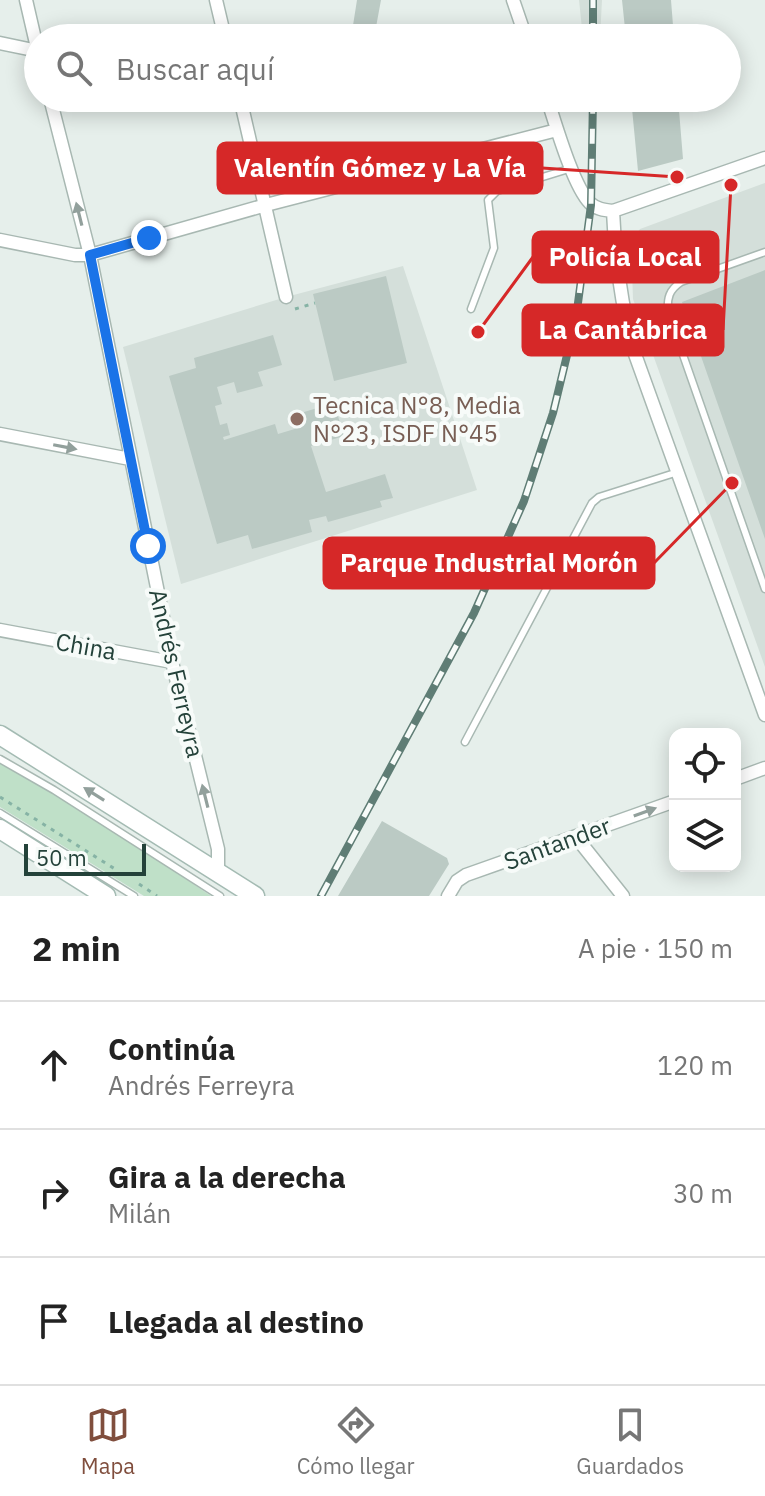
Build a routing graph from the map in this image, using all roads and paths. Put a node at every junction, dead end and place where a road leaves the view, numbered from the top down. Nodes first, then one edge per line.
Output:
1 (26, 0) edge
2 (216, 0) edge
3 (513, 0) edge
4 (32, 24) edge
5 (222, 24) edge
6 (521, 24) edge
7 (0, 43) edge
8 (24, 48) edge
9 (54, 112) edge
10 (243, 112) edge
11 (551, 112) edge
12 (557, 130) junction
13 (765, 158) edge
14 (572, 168) junction
15 (266, 205) junction
16 (613, 211) junction
17 (0, 240) edge
18 (765, 252) edge
19 (90, 255) junction
20 (286, 297) dead end
21 (471, 309) dead end
22 (0, 434) edge
23 (130, 459) junction
24 (678, 472) junction
25 (765, 589) edge
26 (0, 630) edge
27 (172, 662) junction
28 (765, 715) edge
29 (0, 735) edge
30 (465, 742) dead end
31 (0, 759) edge
32 (765, 768) edge
33 (741, 777) edge
34 (0, 797) edge
35 (669, 803) edge
36 (0, 813) edge
37 (0, 829) edge
38 (576, 837) junction
39 (118, 871) dead end
40 (218, 873) junction
41 (131, 879) dead end
42 (106, 896) edge
43 (134, 896) edge
44 (157, 896) edge
45 (220, 896) edge
46 (255, 896) edge
47 (448, 896) edge
48 (623, 896) edge

1 - 4 street
2 - 5 street
3 - 6 street
7 - 8 street
19 -> 9 street, Andrés Ferreyra
10 - 15 street
11 - 12 street
12 - 14 street
12 - 15 street
13 - 16 street
14 - 16 street
14 - 21 lane
15 - 19 street
15 - 20 street
16 - 24 street
17 - 19 street
18 - 25 lane
19 - 23 street, Andrés Ferreyra
22 -> 23 street
23 - 27 street, Andrés Ferreyra
24 - 28 street
24 - 30 lane
26 - 27 street, China
40 -> 27 street, Andrés Ferreyra
40 -> 29 main road
31 - 45 lane
32 - 33 street
34 - 39 path
38 -> 35 street, Santander
36 - 43 lane
37 - 42 main road
38 - 47 street, Santander
38 - 48 street
40 - 46 main road
41 - 44 path

